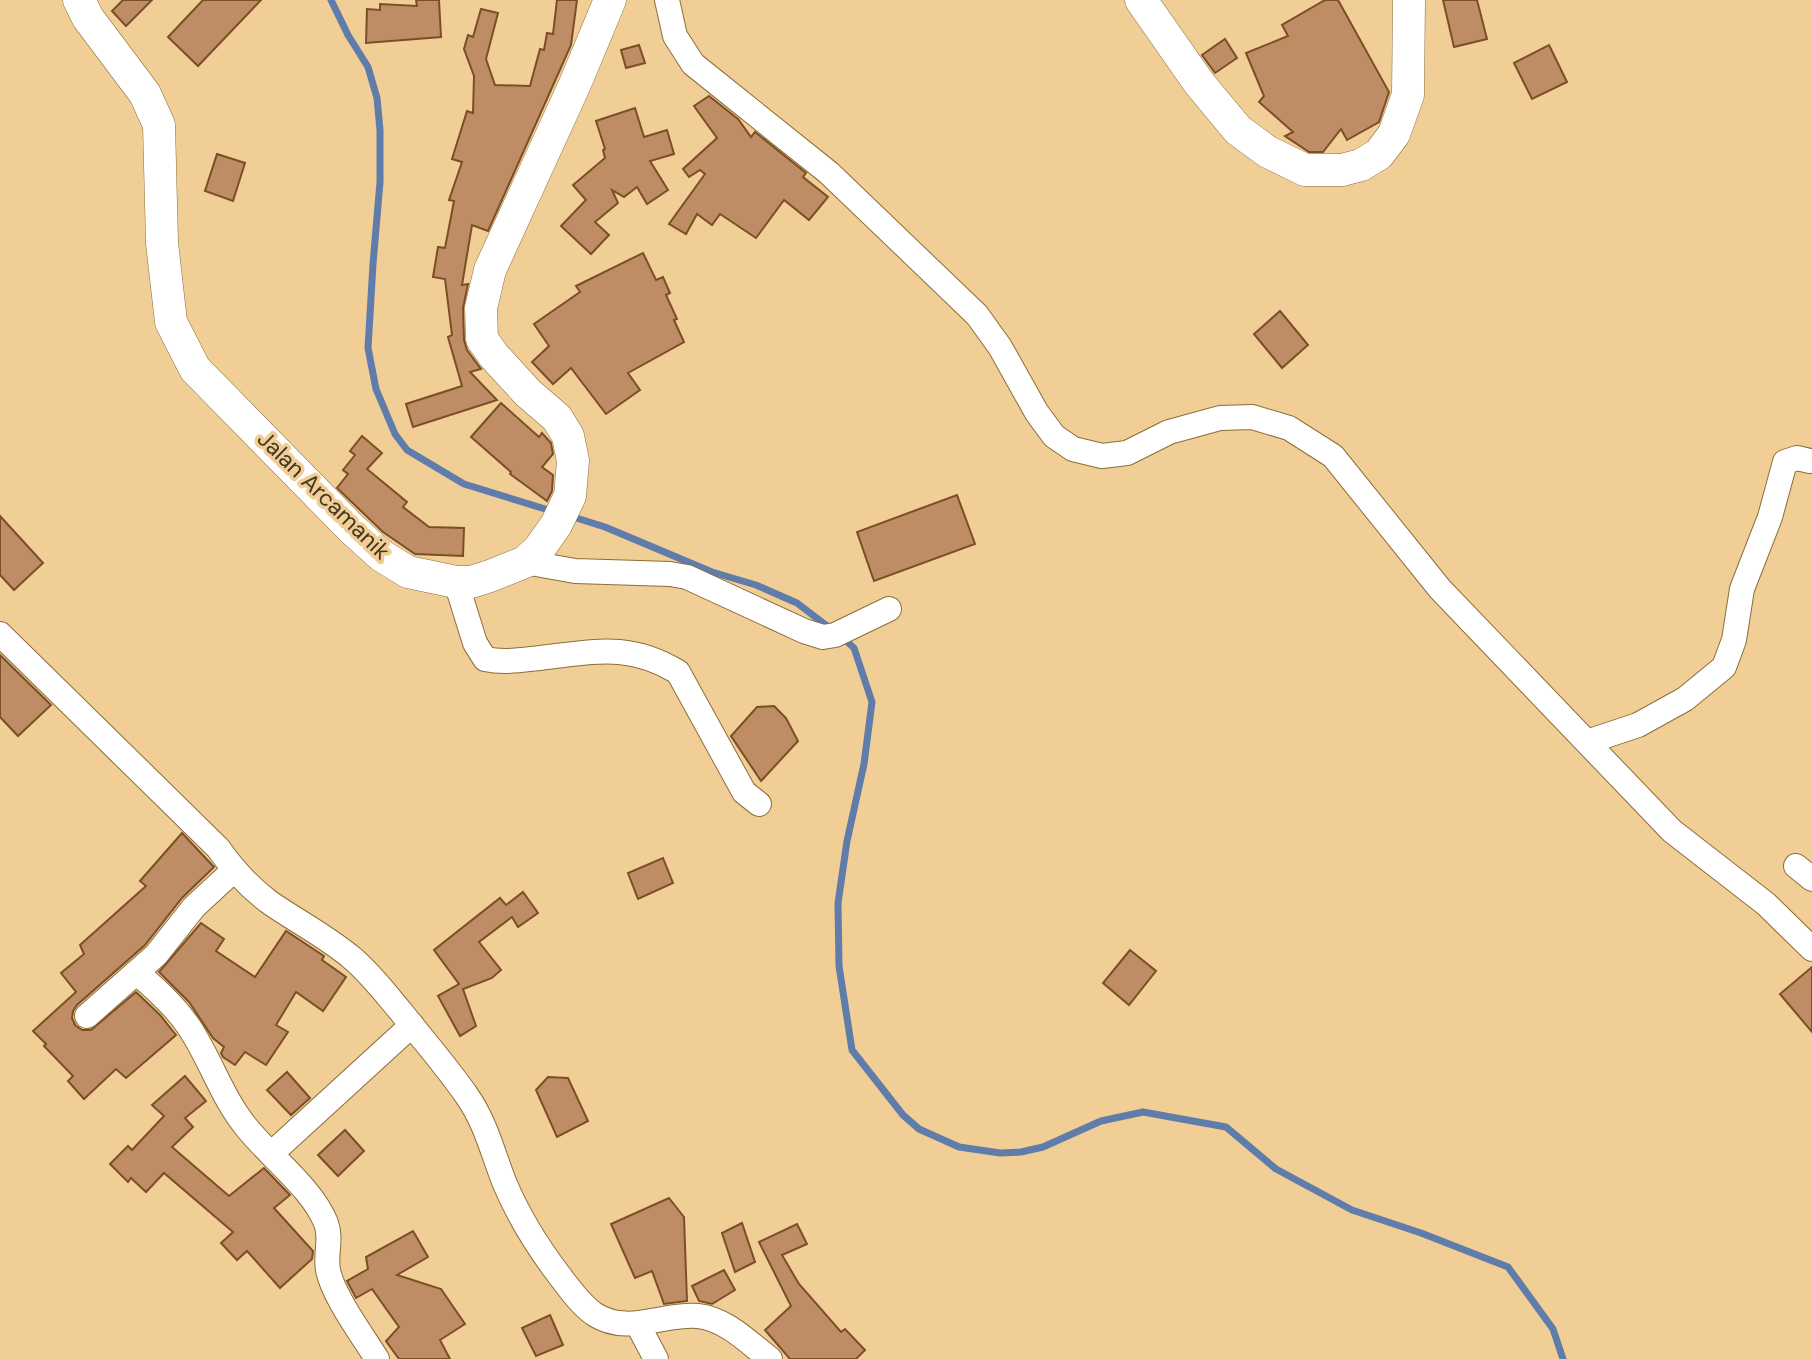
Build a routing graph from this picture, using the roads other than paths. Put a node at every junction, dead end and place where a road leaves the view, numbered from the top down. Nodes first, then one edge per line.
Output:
1 (79, 0) edge
2 (610, 0) edge
3 (667, 0) edge
4 (1141, 0) edge
5 (1409, 0) edge
6 (1810, 461) edge
7 (525, 562) junction
8 (456, 582) junction
9 (889, 609) dead end
10 (0, 634) edge
11 (1587, 743) junction
12 (759, 804) dead end
13 (234, 870) junction
14 (1812, 949) edge
15 (137, 973) junction
16 (87, 1016) dead end
17 (412, 1025) junction
18 (271, 1154) junction
19 (638, 1325) junction
20 (377, 1359) edge
21 (656, 1359) edge
22 (770, 1359) edge

1 - 8 street, Jalan Arcamanik
2 - 7 street, Jalan Arcamanik
3 - 11 street
4 - 5 street
6 - 11 street
7 - 8 street, Jalan Arcamanik
7 - 9 street
8 - 12 street
10 - 13 street
11 - 14 street
13 - 15 street
13 - 17 street
15 - 16 street
15 - 18 street
17 - 18 street
17 - 19 street
18 - 20 street
19 - 21 street
19 - 22 street

